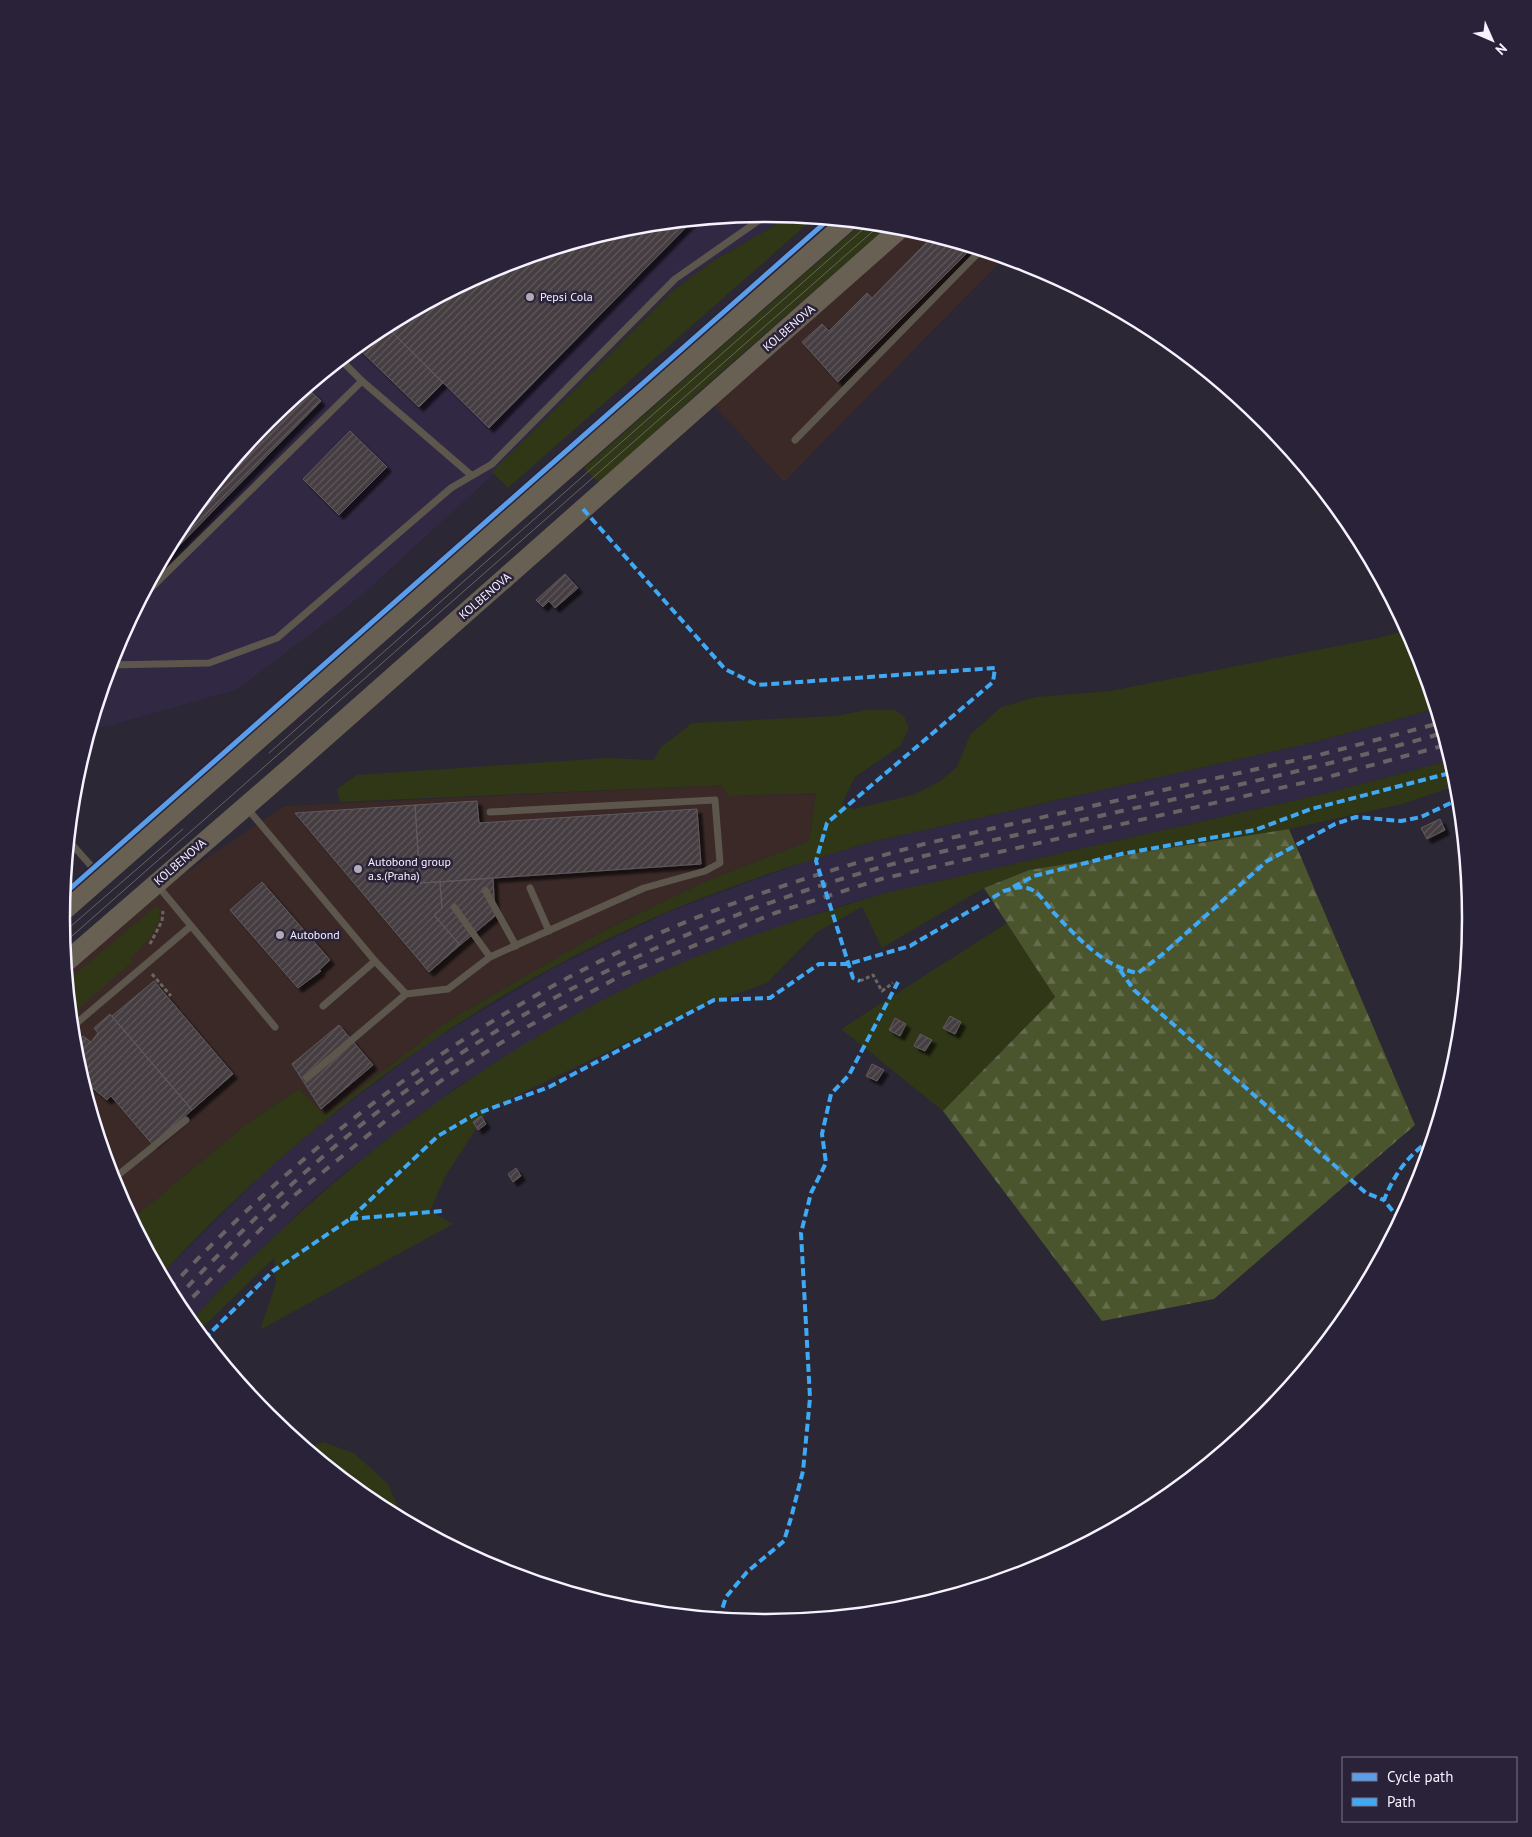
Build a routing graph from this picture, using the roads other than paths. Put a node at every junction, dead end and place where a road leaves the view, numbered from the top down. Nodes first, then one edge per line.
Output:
1 (756, 222) edge
2 (841, 227) edge
3 (894, 234) edge
4 (975, 255) edge
5 (345, 364) edge
6 (362, 381) junction
7 (795, 440) dead end
8 (471, 475) junction
9 (156, 583) edge
10 (118, 665) edge
11 (245, 806) junction
12 (490, 812) dead end
13 (74, 847) edge
14 (102, 878) junction
15 (156, 884) junction
16 (530, 888) dead end
17 (485, 890) dead end
18 (70, 905) edge
19 (454, 907) dead end
20 (191, 926) junction
21 (548, 931) junction
22 (516, 946) junction
23 (490, 957) junction
24 (71, 958) edge
25 (375, 961) junction
26 (406, 994) junction
27 (323, 1006) dead end
28 (78, 1022) edge
29 (275, 1027) dead end
30 (307, 1078) dead end
31 (186, 1120) dead end
32 (119, 1174) edge

1 - 8 lane
2 - 14 main road
3 - 11 main road, KOLBENOVA
4 - 7 lane
5 - 6 lane
6 - 8 lane
6 - 9 lane
8 - 10 lane
11 - 15 main road, KOLBENOVA
11 - 25 lane
12 - 21 lane
13 - 14 lane
14 - 18 main road
15 - 20 lane
15 - 24 main road, KOLBENOVA
16 - 21 lane
17 - 22 lane
19 - 23 lane
20 - 28 lane
20 - 29 lane
21 - 22 lane
22 - 23 lane
23 - 26 lane
25 - 26 lane
25 - 27 lane
26 - 30 lane
31 - 32 lane

